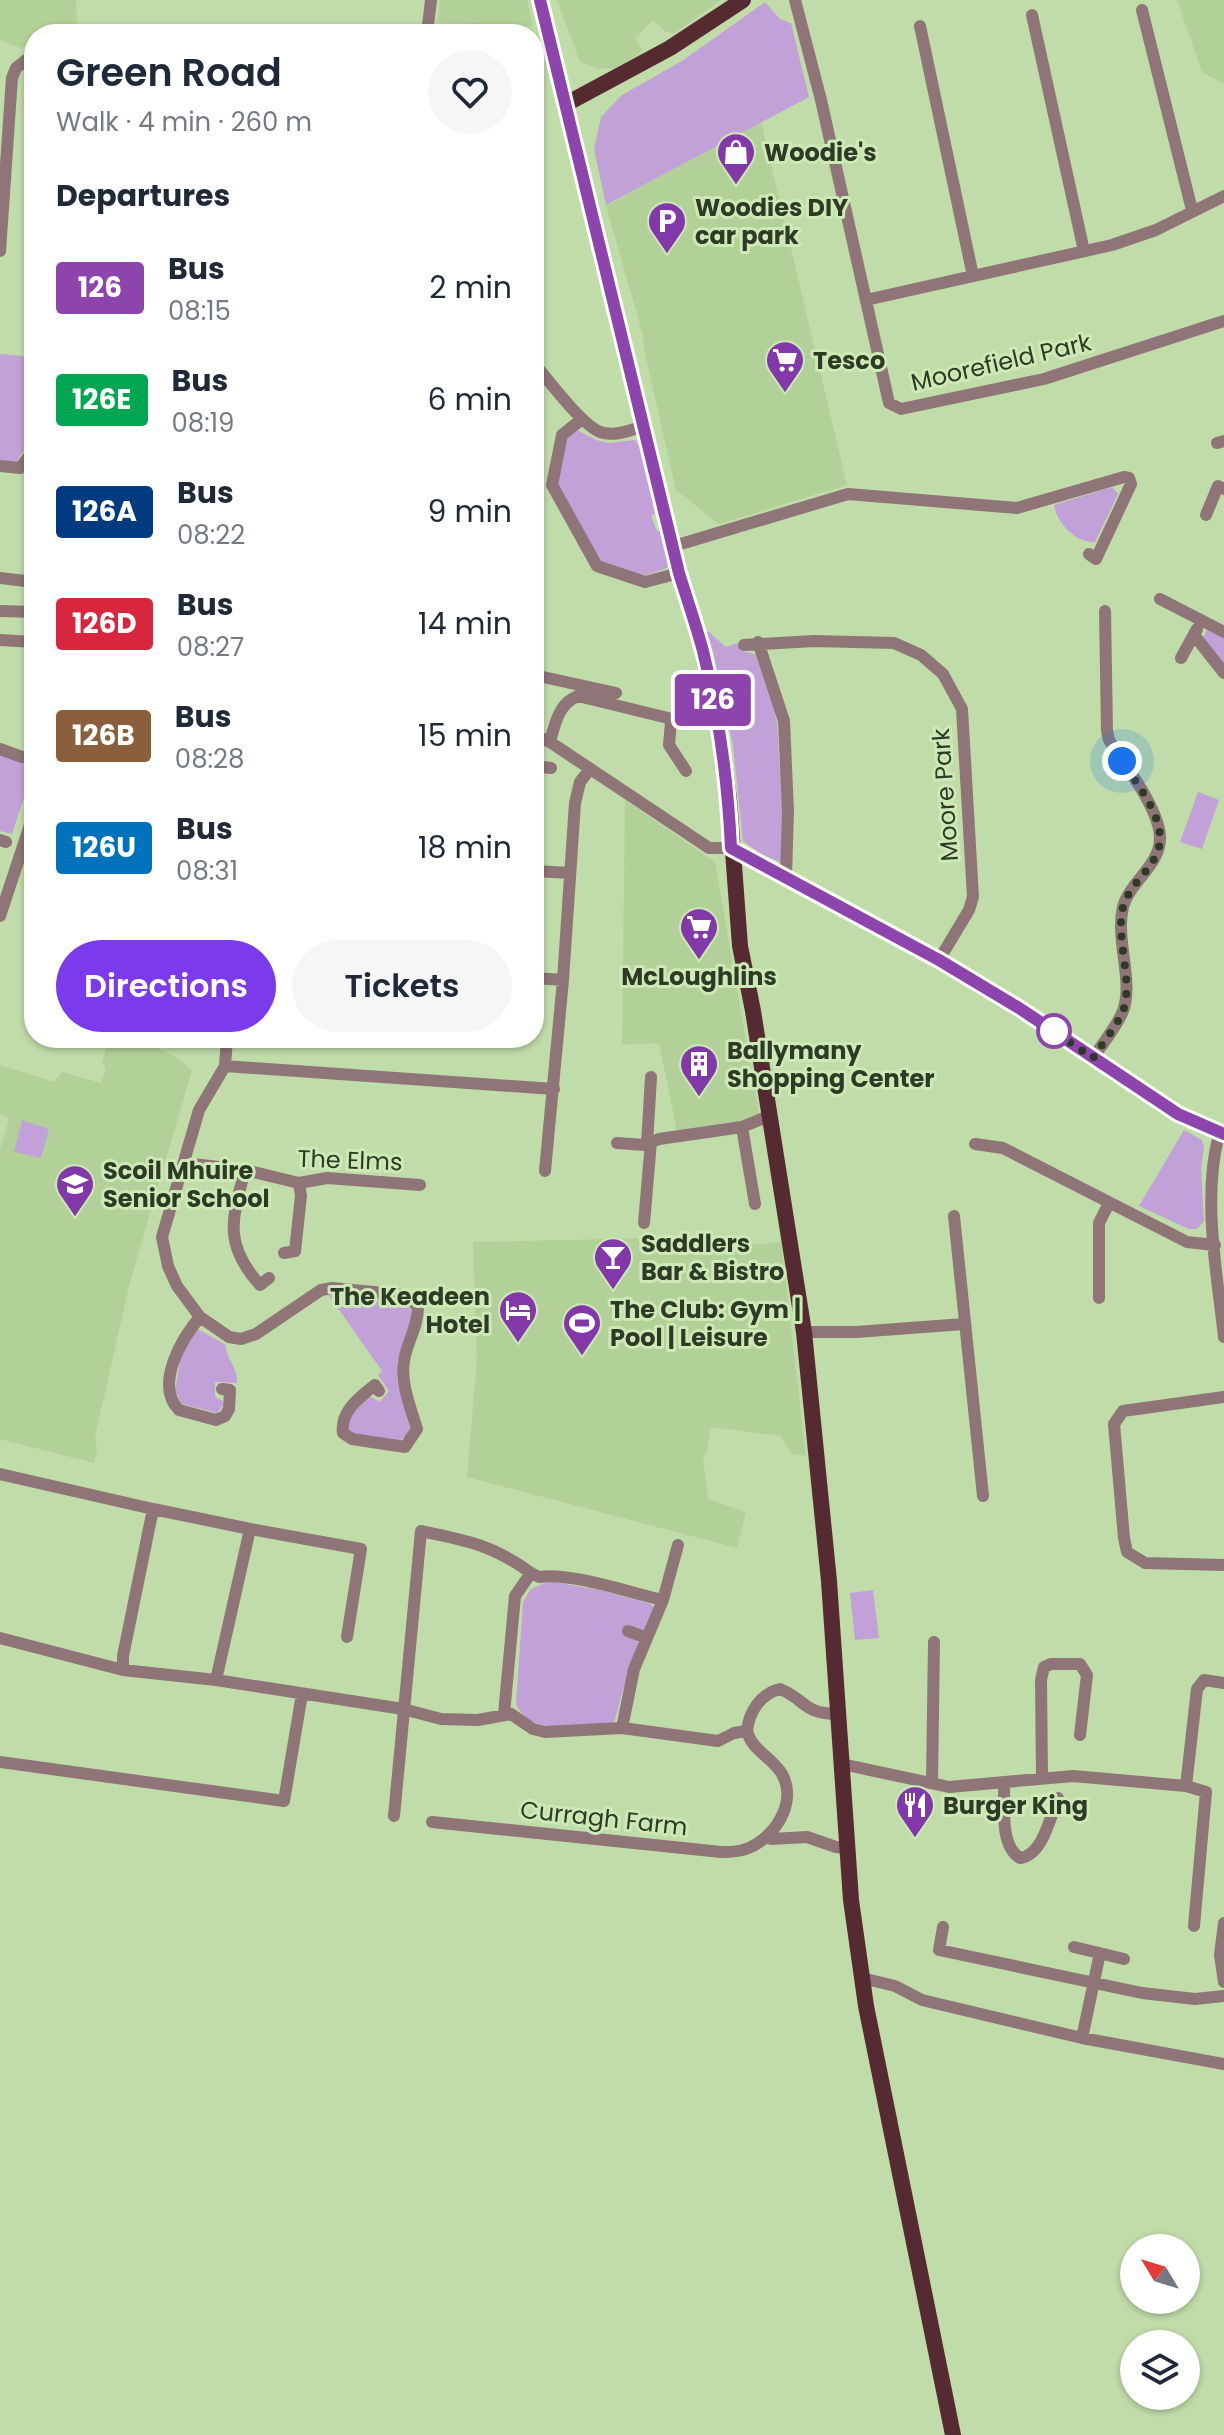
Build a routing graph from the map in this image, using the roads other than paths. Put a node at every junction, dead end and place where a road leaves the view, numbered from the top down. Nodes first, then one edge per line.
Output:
1 (431, 0) edge
2 (540, 0) edge
3 (743, 0) edge
4 (795, 0) edge
5 (1142, 10) dead end
6 (1032, 15) dead end
7 (428, 24) edge
8 (920, 26) dead end
9 (24, 62) edge
10 (566, 104) junction
11 (1224, 196) edge
12 (1192, 210) junction
13 (0, 251) edge
14 (1084, 251) junction
15 (973, 276) junction
16 (866, 300) junction
17 (1224, 321) edge
18 (544, 375) edge
19 (582, 419) junction
20 (644, 426) junction
21 (24, 463) edge
22 (0, 466) edge
23 (1224, 489) edge
24 (1206, 515) dead end
25 (674, 546) junction
26 (1092, 560) dead end
27 (679, 573) junction
28 (0, 578) edge
29 (24, 581) edge
30 (1160, 599) dead end
31 (0, 611) edge
32 (1105, 611) dead end
33 (24, 612) edge
34 (1201, 620) junction
35 (1224, 632) edge
36 (1194, 635) junction
37 (0, 640) edge
38 (24, 641) edge
39 (1181, 658) dead end
40 (1224, 673) edge
41 (544, 677) edge
42 (616, 693) dead end
43 (544, 739) edge
44 (550, 742) junction
45 (0, 749) edge
46 (22, 757) dead end
47 (544, 767) edge
48 (551, 768) dead end
49 (590, 769) junction
50 (686, 771) dead end
51 (24, 843) edge
52 (731, 848) junction
53 (544, 872) edge
54 (570, 873) junction
55 (786, 876) junction
56 (0, 916) edge
57 (939, 960) junction
58 (544, 979) edge
59 (563, 980) junction
60 (226, 1048) edge
61 (1093, 1058) junction
62 (225, 1066) junction
63 (651, 1077) dead end
64 (554, 1089) junction
65 (769, 1116) junction
66 (742, 1127) junction
67 (1222, 1134) edge
68 (617, 1143) dead end
69 (649, 1143) junction
70 (975, 1144) dead end
71 (184, 1163) junction
72 (245, 1170) junction
73 (545, 1171) dead end
74 (299, 1183) junction
75 (420, 1185) dead end
76 (1109, 1203) junction
77 (755, 1204) dead end
78 (954, 1216) dead end
79 (644, 1223) dead end
80 (1215, 1245) junction
81 (284, 1253) dead end
82 (269, 1278) dead end
83 (1099, 1298) dead end
84 (200, 1317) junction
85 (964, 1324) junction
86 (804, 1332) junction
87 (1224, 1337) edge
88 (222, 1389) dead end
89 (379, 1391) dead end
90 (1224, 1397) edge
91 (0, 1474) edge
92 (983, 1496) dead end
93 (153, 1509) junction
94 (250, 1529) junction
95 (678, 1545) dead end
96 (1224, 1565) edge
97 (531, 1573) junction
98 (663, 1600) junction
99 (628, 1631) dead end
100 (347, 1637) dead end
101 (0, 1638) edge
102 (647, 1638) junction
103 (934, 1642) dead end
104 (123, 1670) junction
105 (216, 1680) junction
106 (1224, 1683) edge
107 (302, 1694) junction
108 (403, 1709) junction
109 (504, 1714) junction
110 (839, 1714) junction
111 (622, 1728) junction
112 (747, 1731) junction
113 (1080, 1735) dead end
114 (0, 1762) edge
115 (842, 1764) junction
116 (1042, 1778) junction
117 (1004, 1782) junction
118 (932, 1783) junction
119 (1186, 1786) junction
120 (1058, 1798) dead end
121 (394, 1816) dead end
122 (432, 1822) dead end
123 (768, 1836) junction
124 (847, 1848) junction
125 (1224, 1923) edge
126 (1194, 1926) dead end
127 (943, 1927) dead end
128 (1074, 1947) dead end
129 (1100, 1953) junction
130 (1124, 1959) dead end
131 (862, 1978) junction
132 (1224, 1982) edge
133 (1093, 1983) junction
134 (1224, 1996) edge
135 (1082, 2038) junction
136 (1224, 2064) edge
137 (953, 2435) edge

1 - 7 street
2 - 10 street
3 - 10 main road
4 - 16 street, Moorefield Park
5 - 12 street
6 - 14 street
8 - 15 street
9 - 13 street
10 - 20 main road
11 - 12 street
12 - 14 street
14 - 15 street
15 - 16 street
16 - 17 street, Moorefield Park
18 - 19 street
19 - 20 street
19 - 27 street
20 - 25 main road
21 - 22 street
23 - 24 street
25 - 26 street
25 - 27 main road
27 - 52 main road
28 - 29 street
30 - 34 street
31 - 33 street
32 - 61 street
34 - 35 street
34 - 36 street
36 - 39 street
36 - 40 street
37 - 38 street
41 - 42 street
43 - 44 street
44 - 49 street
44 - 50 street
45 - 46 street
47 - 48 street
49 - 52 street
49 - 54 street
51 - 56 street
52 - 55 street
52 - 65 main road
53 - 54 street
54 - 59 street
55 - 57 street
55 - 57 street, Moore Park
57 - 61 street
58 - 59 street
59 - 64 street
60 - 62 street
61 - 67 street
62 - 64 street
62 - 71 street
63 - 69 street
64 - 73 street
65 - 66 street
65 - 86 main road
66 - 69 street
66 - 77 street
67 - 80 street
68 - 69 street
69 - 79 street
70 - 76 street
71 - 72 street, The Elms
71 - 84 street
72 - 74 street, The Elms
72 - 82 street
74 - 75 street, The Elms
74 - 81 street
76 - 80 street
76 - 83 street
78 - 85 street
80 - 87 street
84 - 88 street
84 - 89 street
85 - 86 street
85 - 92 street
86 - 110 main road
90 - 96 street
91 - 93 street
93 - 94 street
93 - 104 street
94 - 100 street
94 - 105 street
95 - 98 street
97 - 98 street
97 - 108 street
97 - 109 street
98 - 102 street
99 - 102 street
101 - 104 street
102 - 111 street
103 - 118 street
104 - 105 street
105 - 107 street
106 - 119 street
107 - 108 street
107 - 114 street
108 - 109 street
108 - 121 street
109 - 111 street
110 - 112 street
110 - 115 main road
111 - 112 street
112 - 123 street
113 - 116 street
115 - 118 street
115 - 124 main road
116 - 117 street
116 - 119 street
117 - 118 street
117 - 120 street
119 - 126 street
122 - 123 street, Curragh Farm
123 - 124 street, Curragh Farm
124 - 131 main road
125 - 132 street
127 - 133 street
128 - 129 street
129 - 130 street
129 - 133 street
131 - 135 street
131 - 137 main road
133 - 134 street
133 - 135 street
135 - 136 street

